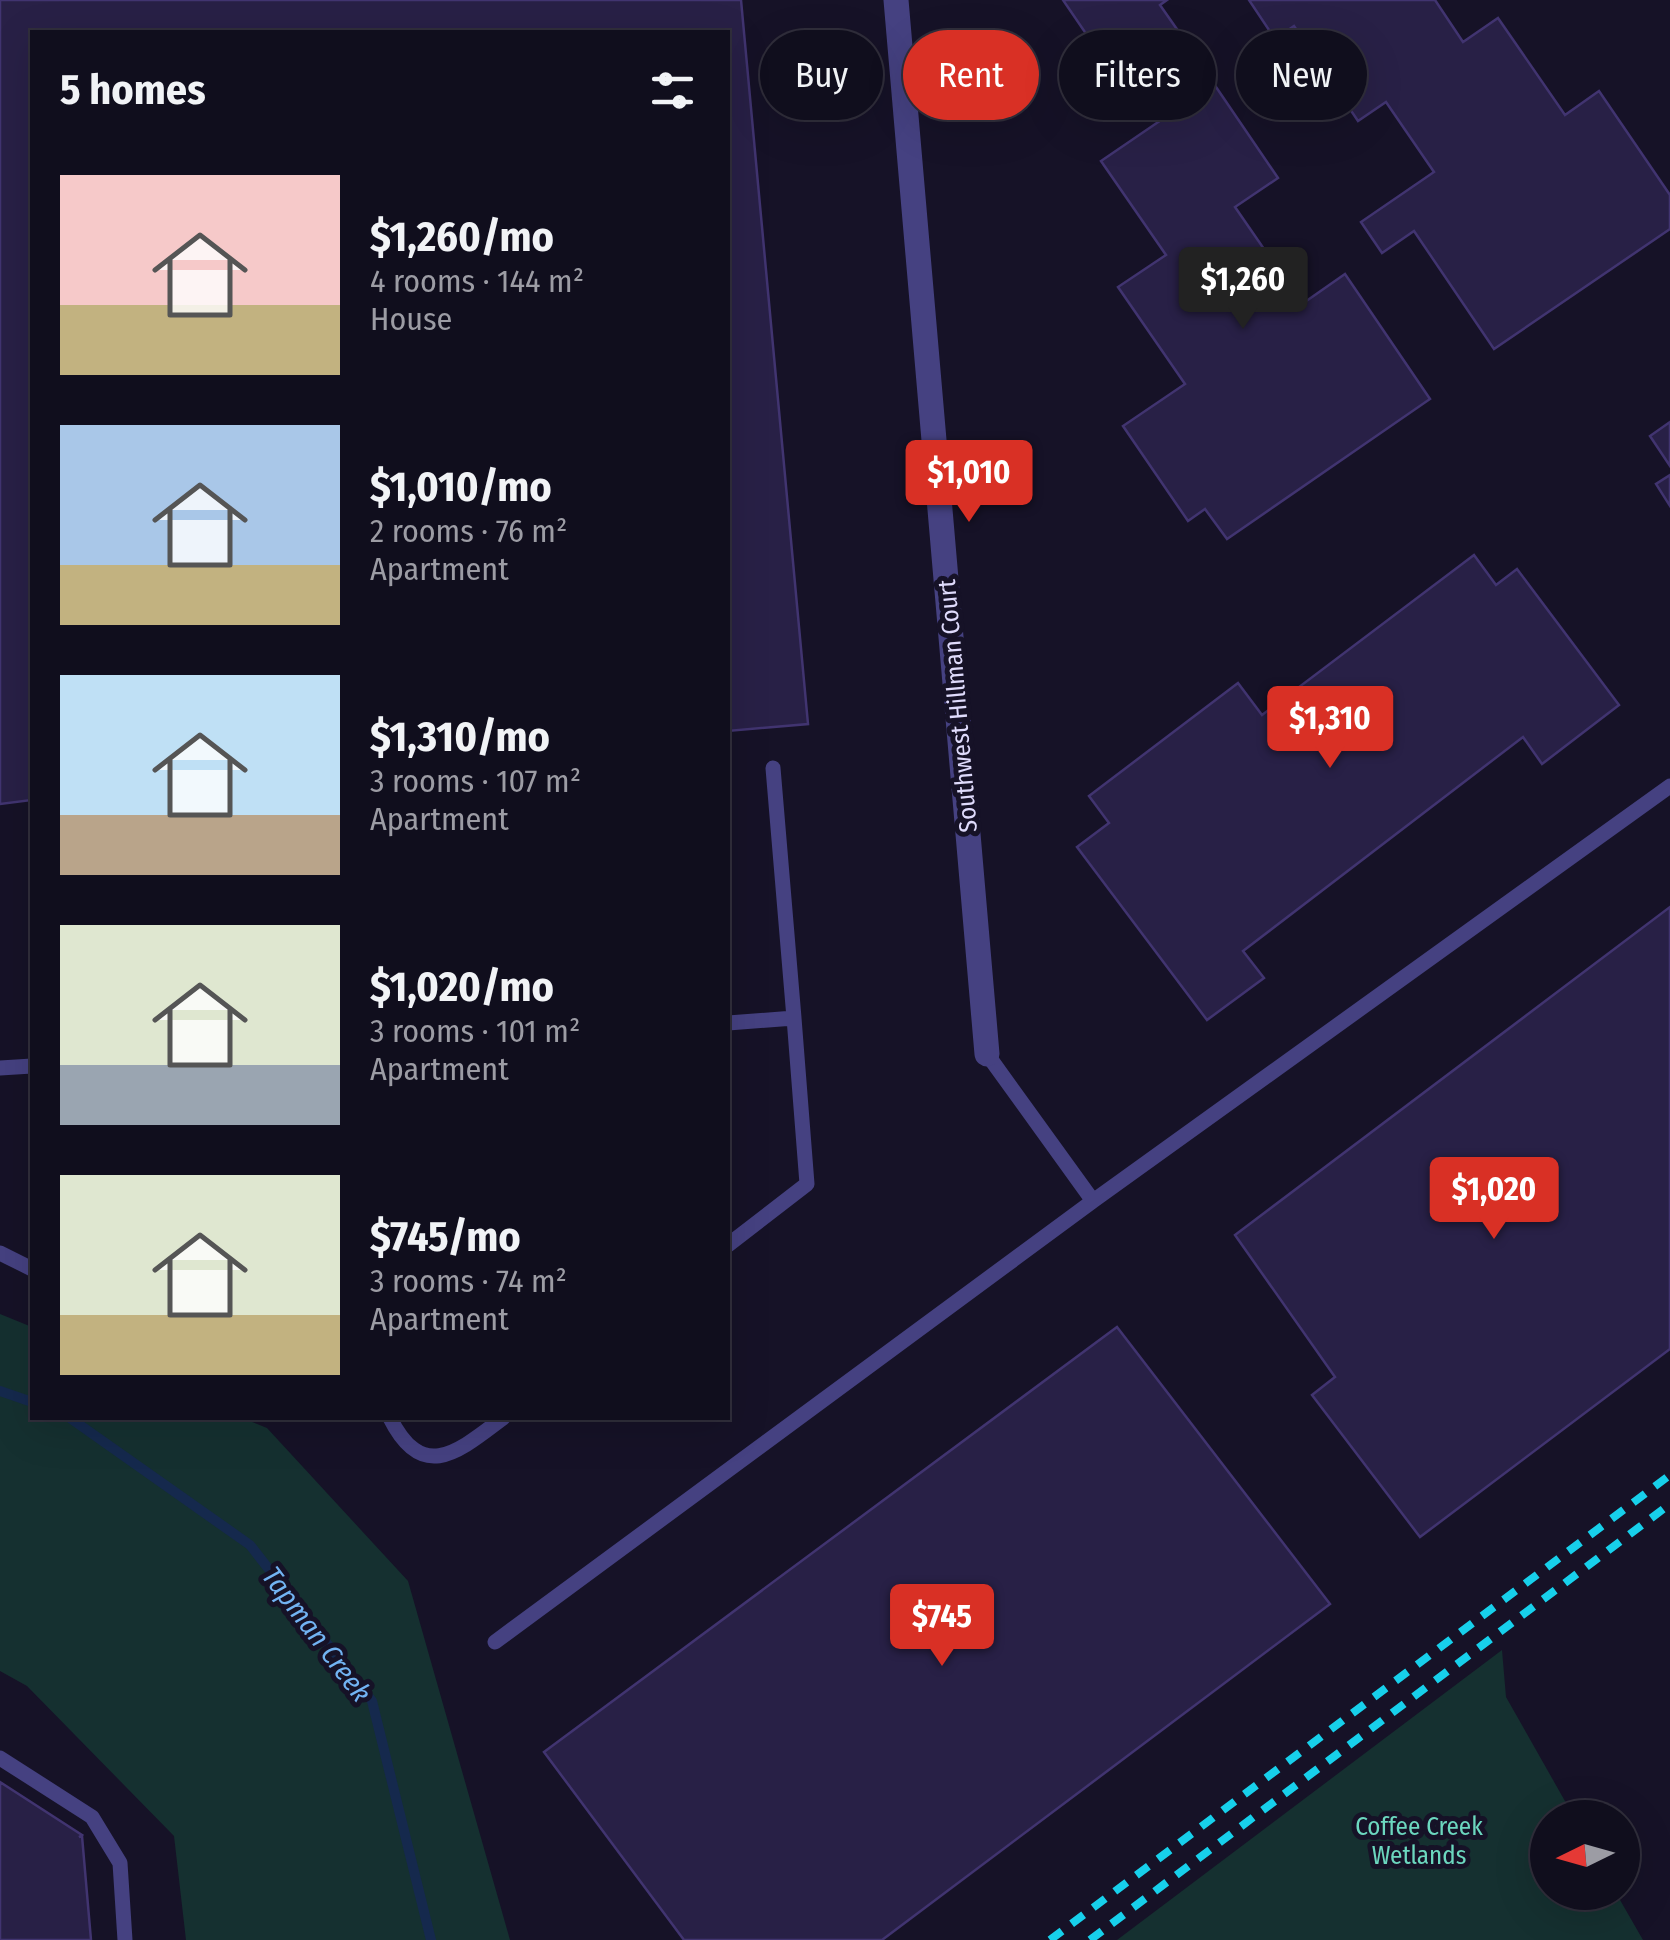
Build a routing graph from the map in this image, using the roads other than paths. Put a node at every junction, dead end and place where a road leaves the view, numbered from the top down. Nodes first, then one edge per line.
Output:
1 (896, 0) edge
2 (773, 768) dead end
3 (1670, 786) edge
4 (794, 1018) junction
5 (730, 1023) edge
6 (987, 1054) joint
7 (30, 1066) edge
8 (0, 1068) edge
9 (1093, 1201) junction
10 (730, 1243) edge
11 (0, 1253) edge
12 (30, 1268) edge
13 (391, 1420) edge
14 (499, 1420) edge
15 (496, 1642) dead end
16 (0, 1758) edge
17 (125, 1940) edge

1 - 6 street, Southwest Hillman Court
2 - 4 lane
3 - 9 lane
4 - 5 lane
4 - 10 lane
6 - 9 lane
7 - 8 lane
9 - 15 lane
11 - 12 lane
13 - 14 lane
16 - 17 lane

